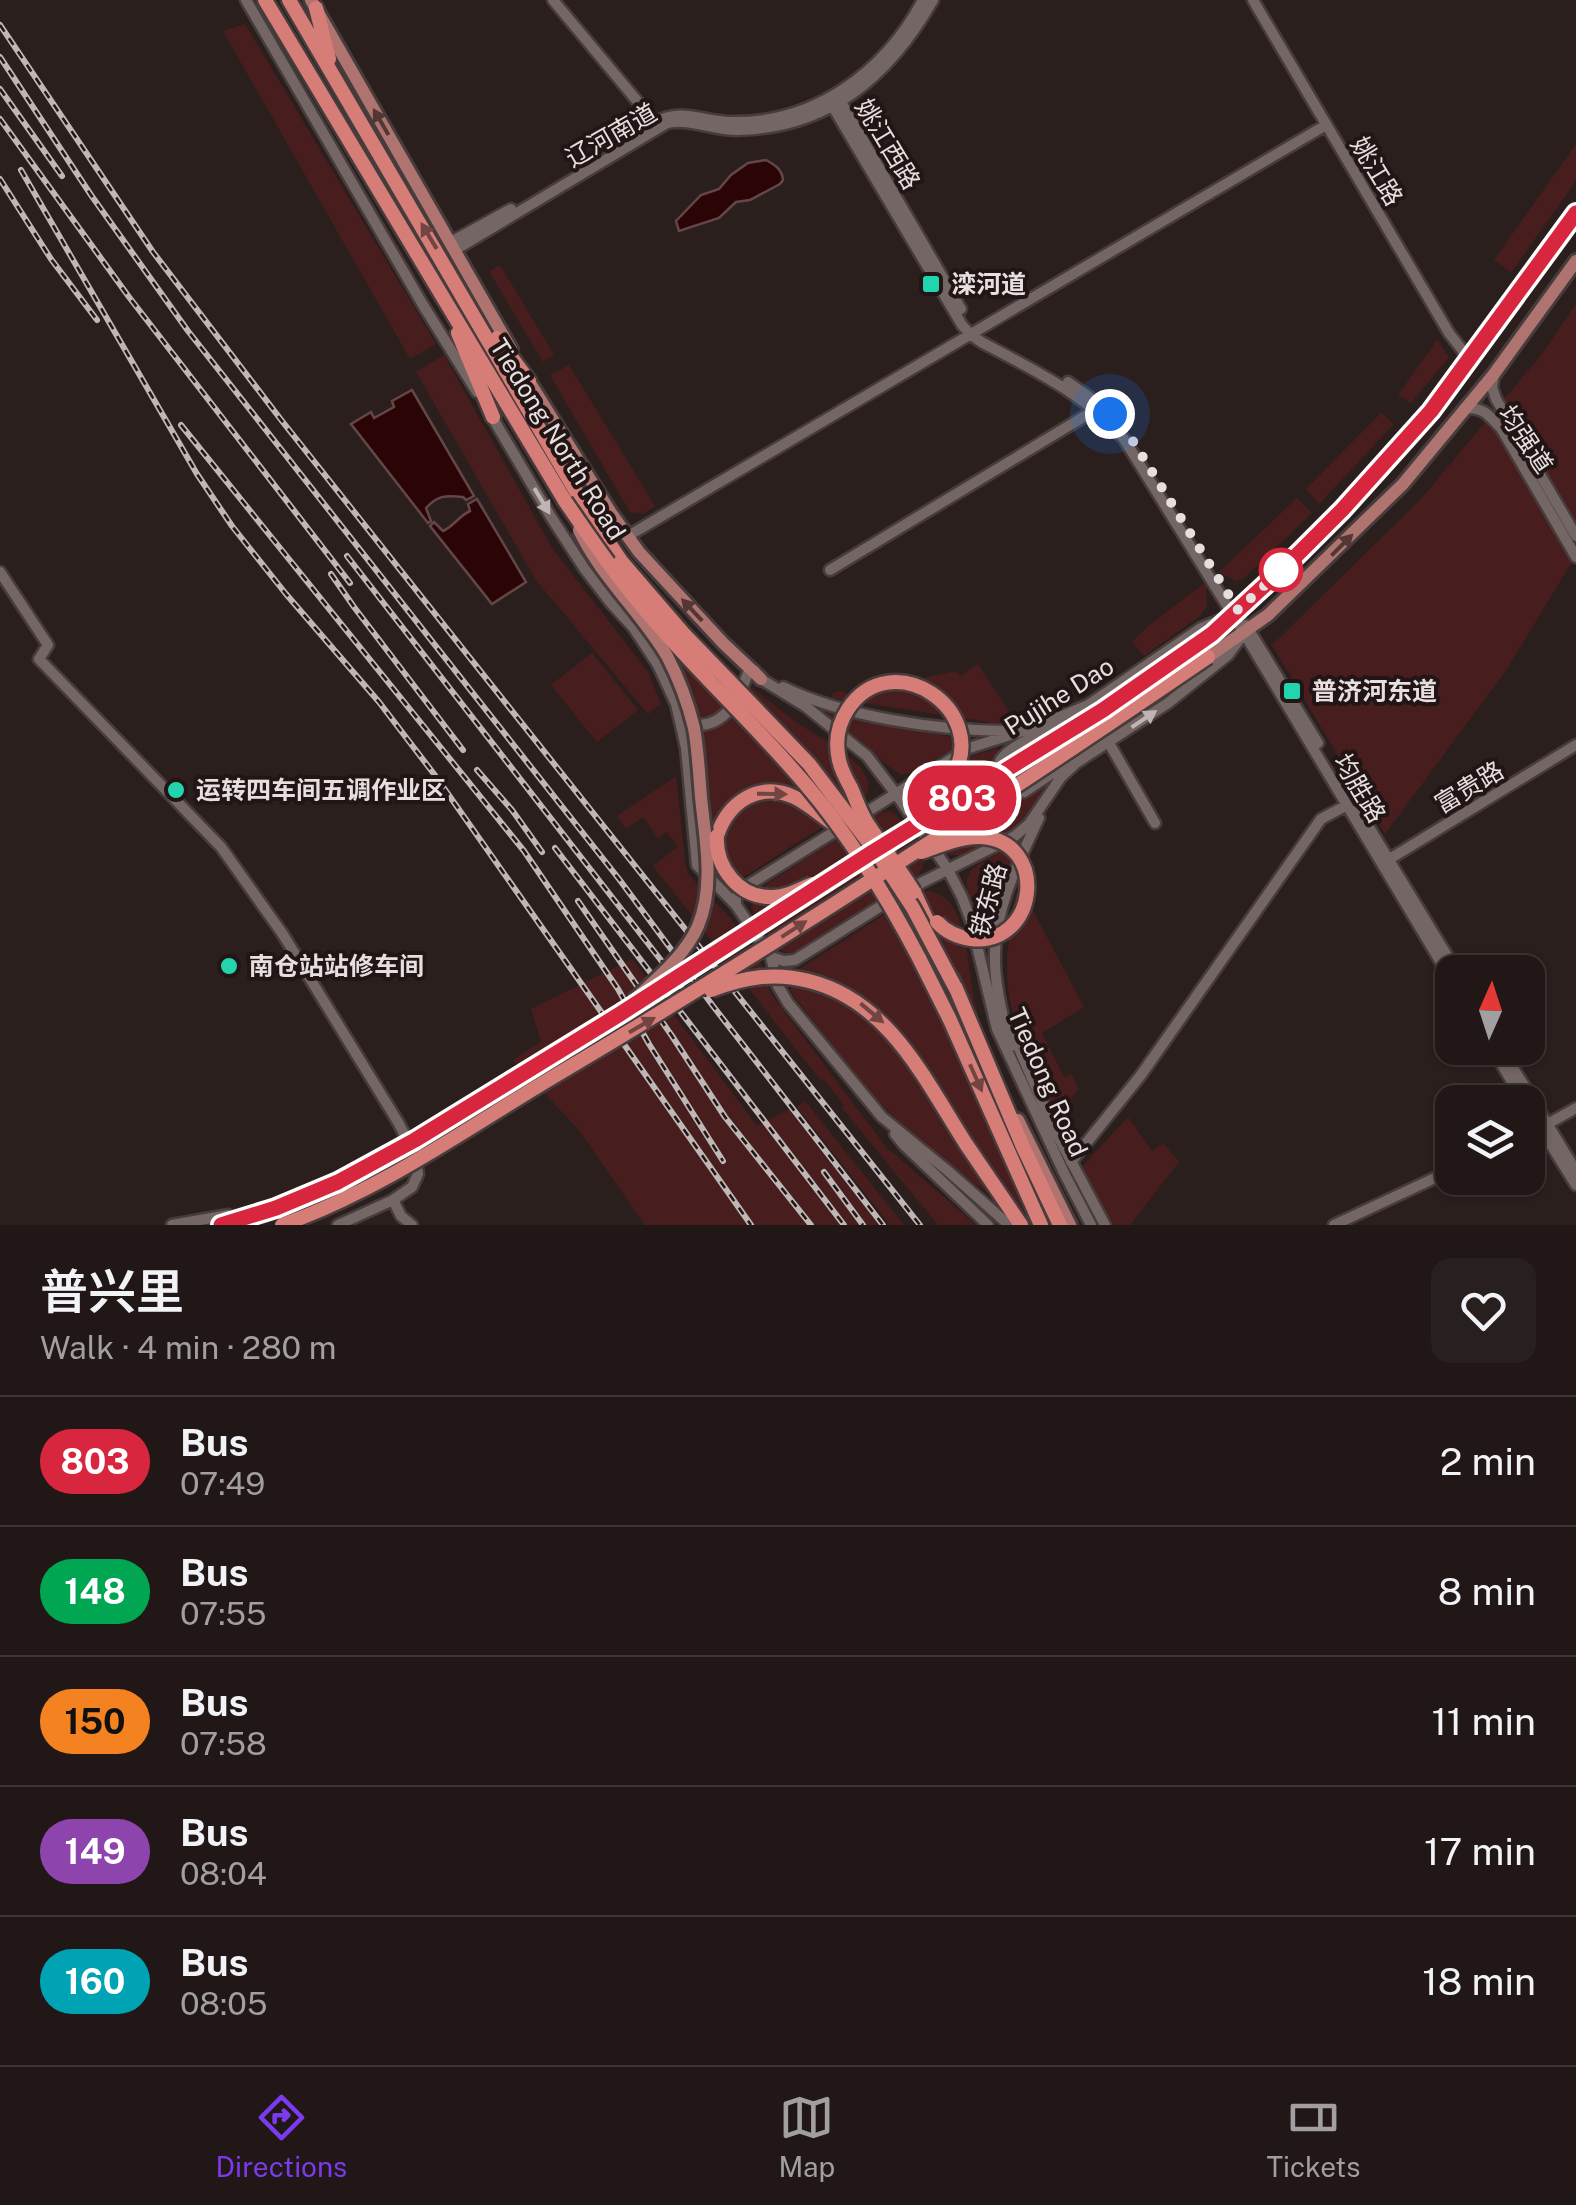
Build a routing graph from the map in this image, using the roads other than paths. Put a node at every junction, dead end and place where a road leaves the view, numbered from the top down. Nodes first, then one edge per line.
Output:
1 (246, 0) edge
2 (265, 0) edge
3 (289, 0) edge
4 (553, 0) edge
5 (923, 0) edge
6 (932, 0) edge
7 (1253, 0) edge
8 (316, 3) edge
9 (333, 74) junction
10 (836, 102) junction
11 (658, 125) junction
12 (1326, 125) junction
13 (1576, 213) edge
14 (453, 246) junction
15 (1576, 261) edge
16 (455, 281) junction
17 (439, 292) junction
18 (974, 333) junction
19 (1470, 360) junction
20 (1494, 374) junction
21 (528, 382) junction
22 (1466, 408) junction
23 (1095, 410) junction
24 (493, 418) junction
25 (565, 501) junction
26 (628, 536) junction
27 (1576, 536) edge
28 (1576, 558) edge
29 (830, 570) dead end
30 (0, 572) edge
31 (1235, 613) junction
32 (1246, 631) junction
33 (1200, 642) joint
34 (1208, 657) joint
35 (756, 673) junction
36 (1088, 705) junction
37 (678, 713) junction
38 (1024, 730) junction
39 (1108, 744) junction
40 (1576, 745) edge
41 (1076, 763) junction
42 (809, 764) junction
43 (896, 794) junction
44 (1045, 804) junction
45 (1347, 805) junction
46 (866, 822) junction
47 (1155, 823) dead end
48 (837, 827) junction
49 (898, 836) junction
50 (904, 858) junction
51 (872, 860) junction
52 (1385, 861) junction
53 (947, 868) junction
54 (844, 870) junction
55 (914, 892) junction
56 (736, 905) junction
57 (1437, 955) edge
58 (1446, 955) edge
59 (772, 957) junction
60 (954, 987) junction
61 (998, 992) junction
62 (682, 1001) junction
63 (620, 1014) junction
64 (1016, 1070) junction
65 (995, 1077) junction
66 (1576, 1108) edge
67 (882, 1117) junction
68 (1545, 1126) edge
69 (1545, 1128) edge
70 (1545, 1129) edge
71 (1071, 1162) junction
72 (1576, 1171) edge
73 (1435, 1178) edge
74 (1576, 1185) edge
75 (393, 1200) junction
76 (225, 1220) edge
77 (172, 1225) edge
78 (282, 1225) edge
79 (338, 1225) edge
80 (412, 1225) edge
81 (988, 1225) edge
82 (1015, 1225) edge
83 (1042, 1225) edge
84 (1060, 1225) edge
85 (1070, 1225) edge
86 (1091, 1225) edge
87 (1106, 1225) edge
88 (1334, 1225) edge

1 - 24 street
2 - 17 highway, Tiedong North Road
3 - 9 highway, Tiedong North Road
4 - 11 street
5 - 10 street
6 - 10 street, 辽河南道
7 - 12 street, 姚江路
8 - 9 highway
14 -> 8 main road
16 -> 9 highway, Tiedong North Road
10 - 11 street, 辽河南道
10 - 18 street, 姚江西路
11 - 14 street, 辽河南道
12 - 18 street
12 - 19 street, 姚江路
13 - 19 main road
14 - 21 main road
15 - 20 main road
16 - 21 highway
16 - 42 highway, Tiedong North Road, bridge
17 - 24 highway
17 - 25 highway, Tiedong North Road
18 - 23 street, 姚江西路
18 - 26 street
18 - 31 street, 姚江西路
19 - 31 main road
20 - 22 main road
20 - 27 street, 均强道
21 - 26 main road
22 - 28 street, 均强道
32 -> 22 main road
23 - 29 street
23 - 31 street, 姚江西路
24 -> 37 street
25 - 48 highway, Tiedong North Road, bridge
25 - 63 main road, bridge
35 -> 26 main road
30 - 75 street
31 - 32 street, 均胜路
31 - 33 main road
31 - 36 street, Pujihe Dao
32 - 34 main road
39 -> 32 street
32 - 45 street, 均胜路
32 - 52 street, 均胜路
33 - 49 highway, bridge
34 - 50 highway, bridge
35 - 37 street
35 - 38 street
35 - 43 street
36 - 38 street
36 - 41 street, Pujihe Dao
37 - 56 street
38 - 43 street
39 - 41 street
39 - 47 street
40 - 52 street, 富贵路
41 - 44 street
42 - 46 highway, bridge
42 - 51 highway, Tiedong North Road, bridge
43 - 53 street, Tiedong Road
43 - 56 street
44 - 53 street
44 - 61 street, 铁东路
45 - 52 street, 均胜路
45 - 71 street
46 - 49 highway, bridge
46 - 55 highway, bridge
48 - 51 highway, Tiedong North Road, bridge
54 -> 48 highway, bridge
49 - 54 highway, bridge
50 - 55 highway, bridge
62 -> 50 highway, bridge
51 - 60 highway, Tiedong Road, bridge
51 -> 83 highway, bridge
52 - 57 street, 均胜路
52 - 58 street, 均胜路
53 - 59 street
53 - 64 street, Tiedong Road
54 - 63 highway, bridge
55 - 60 highway, bridge
56 - 59 street
59 - 67 street
60 - 65 highway, Tiedong Road
61 - 64 street, 铁东路
61 - 71 street, Tiedong Road
78 -> 62 highway, bridge
62 -> 82 highway, bridge
63 - 76 highway, bridge
64 - 86 street, Tiedong Road
65 - 84 highway, Tiedong Road
65 - 85 main road
66 - 68 street
67 - 81 street
67 - 82 street
69 - 72 street
70 - 74 street
71 - 87 street, Tiedong Road
73 - 88 street
75 - 79 street
75 - 80 street
76 - 77 street

